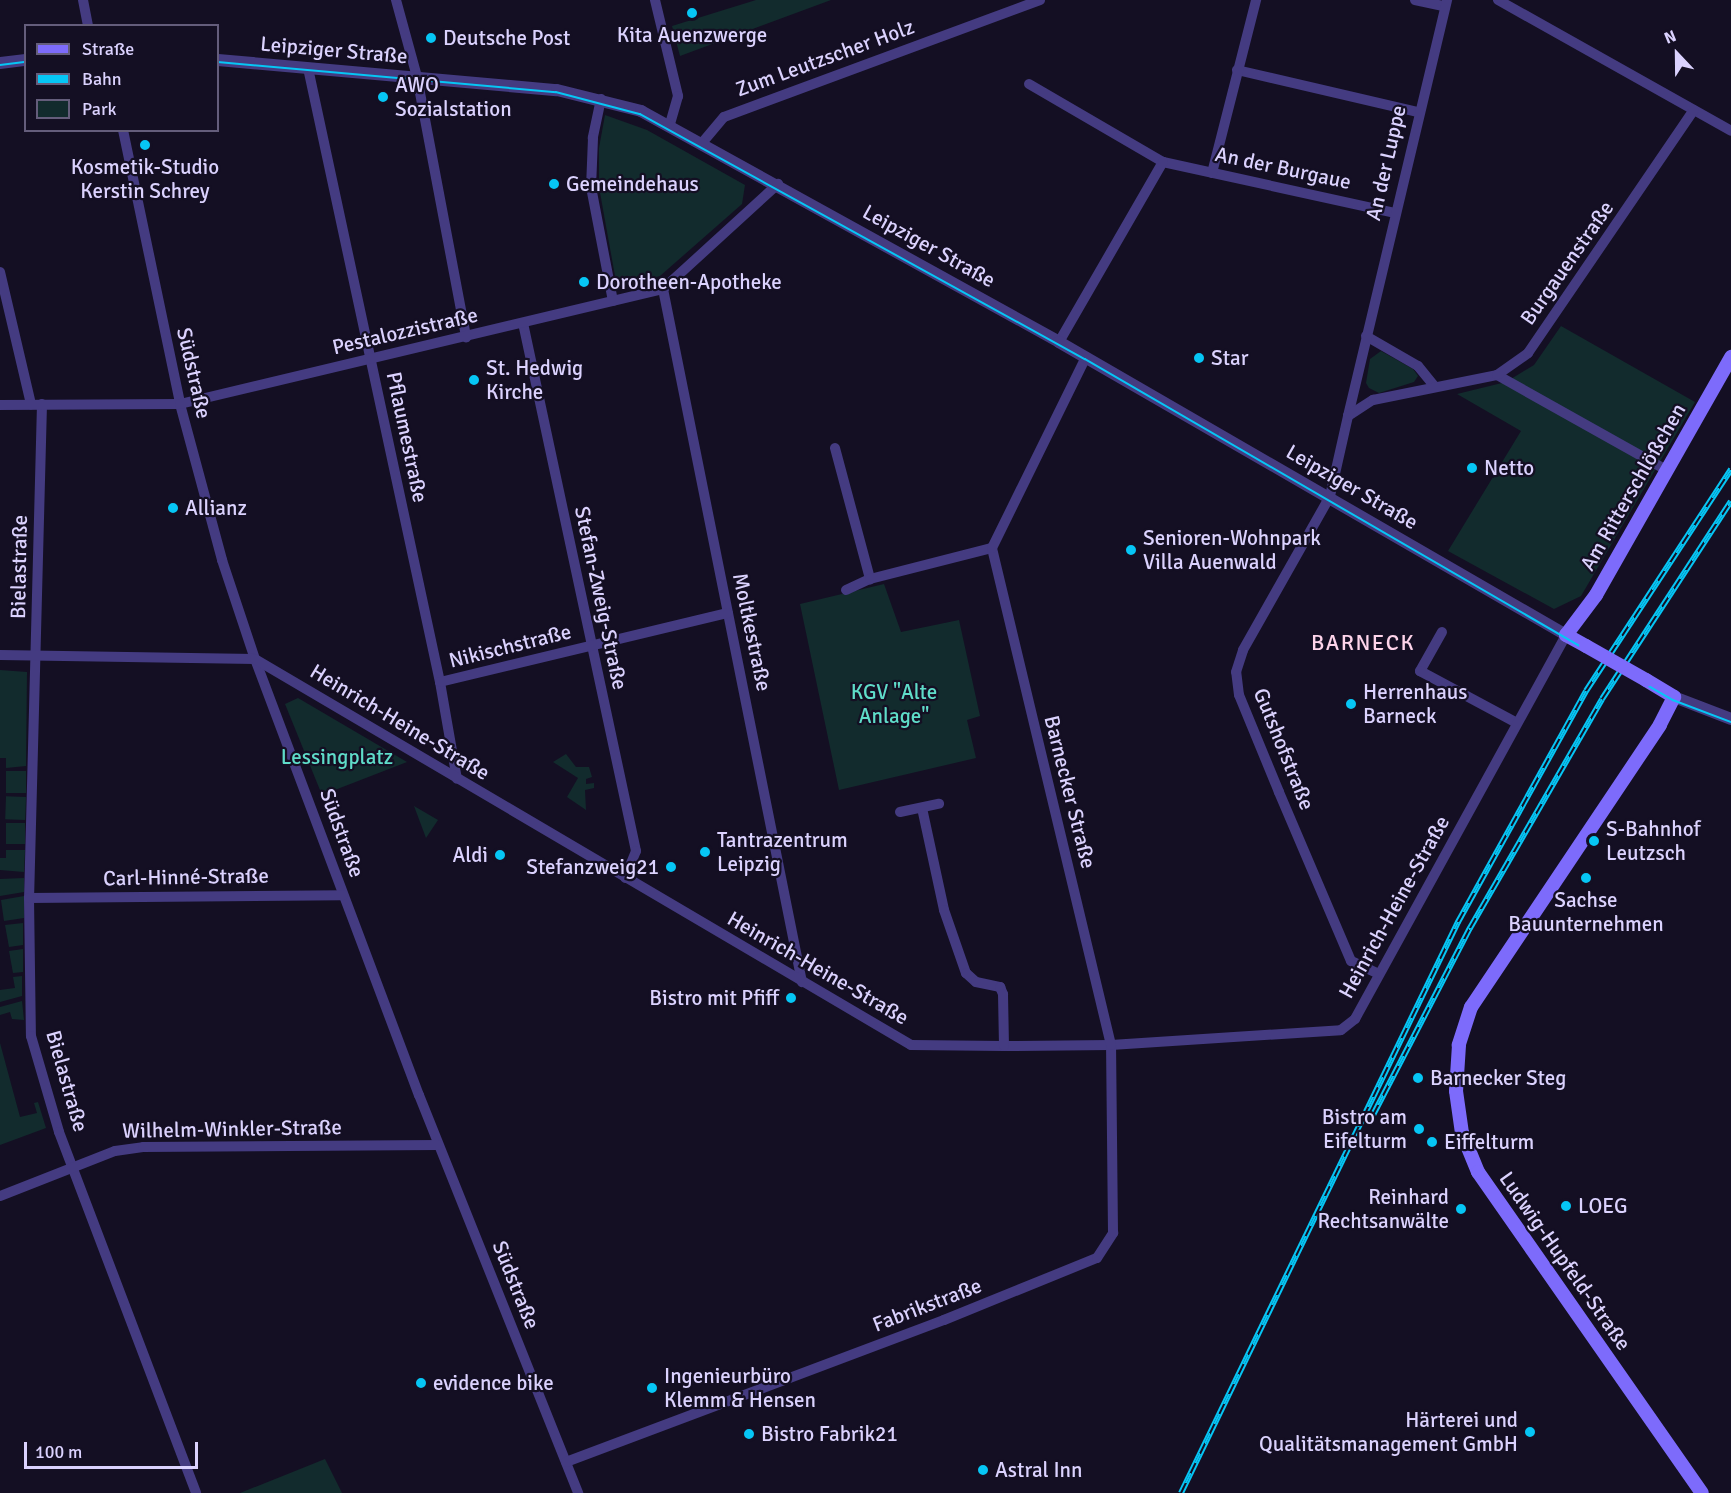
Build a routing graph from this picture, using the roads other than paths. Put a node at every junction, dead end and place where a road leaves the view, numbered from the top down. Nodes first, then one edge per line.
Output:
1 (83, 0) edge
2 (396, 0) edge
3 (655, 0) edge
4 (1040, 0) edge
5 (1256, 0) edge
6 (1415, 0) edge
7 (1498, 0) edge
8 (1445, 3) edge
9 (88, 24) edge
10 (24, 60) edge
11 (219, 60) edge
12 (0, 63) edge
13 (308, 68) junction
14 (1237, 70) junction
15 (417, 77) junction
16 (1029, 84) dead end
17 (600, 99) junction
18 (1694, 110) junction
19 (1418, 112) junction
20 (670, 124) junction
21 (1731, 131) edge
22 (123, 132) edge
23 (702, 142) junction
24 (1163, 162) junction
25 (1212, 173) junction
26 (778, 184) junction
27 (1394, 213) junction
28 (0, 272) edge
29 (663, 289) junction
30 (613, 301) junction
31 (523, 323) junction
32 (1366, 336) junction
33 (466, 337) junction
34 (1059, 342) junction
35 (1086, 357) junction
36 (1731, 357) edge
37 (370, 360) junction
38 (1497, 375) junction
39 (1434, 386) junction
40 (37, 404) junction
41 (180, 404) junction
42 (0, 405) edge
43 (1348, 416) junction
44 (835, 448) dead end
45 (1666, 470) junction
46 (1330, 496) junction
47 (992, 548) junction
48 (870, 579) junction
49 (846, 590) dead end
50 (728, 613) junction
51 (1442, 632) dead end
52 (1566, 635) junction
53 (591, 646) junction
54 (0, 655) edge
55 (36, 655) junction
56 (255, 659) junction
57 (440, 682) junction
58 (1674, 697) junction
59 (1731, 719) edge
60 (1518, 723) junction
61 (458, 779) junction
62 (939, 804) dead end
63 (922, 808) junction
64 (900, 812) dead end
65 (626, 878) junction
66 (343, 895) junction
67 (29, 898) junction
68 (1379, 974) junction
69 (802, 982) junction
70 (1111, 1044) junction
71 (1004, 1046) junction
72 (438, 1145) junction
73 (73, 1168) junction
74 (0, 1196) edge
75 (566, 1462) junction
76 (196, 1493) edge
77 (578, 1493) edge
78 (1702, 1493) edge

1 - 9 street
2 - 15 street
3 - 20 street
4 - 23 street, Zum Leutzscher Holz
5 - 14 street
6 - 8 street
7 - 18 street
8 - 19 street, An der Luppe
10 - 12 street
11 - 13 street, Leipziger Straße
13 - 15 street, Leipziger Straße
13 - 37 street, Pflaumestraße
14 - 19 street
14 - 25 street
15 - 17 street, Leipziger Straße
15 - 33 street
16 - 24 street, An der Burgaue
17 - 20 street, Leipziger Straße
17 - 30 street
18 - 21 street
18 - 38 street, Burgauenstraße
19 - 27 street, An der Luppe
20 - 23 street, Leipziger Straße
22 - 41 street, Südstraße
23 - 26 street, Leipziger Straße
24 - 25 street, An der Burgaue
24 - 34 street
25 - 27 street, An der Burgaue
26 - 29 street, Pestalozzistraße
26 - 34 street, Leipziger Straße
27 - 32 street, An der Luppe
28 - 40 street, Bielastraße
29 - 30 street, Pestalozzistraße
29 - 50 street, Moltkestraße
30 - 31 street, Pestalozzistraße
31 - 33 street, Pestalozzistraße
31 - 53 street, Stefan-Zweig-Straße
32 - 39 street
32 - 43 street
33 - 37 street, Pestalozzistraße
34 - 35 street, Leipziger Straße
35 - 46 street, Leipziger Straße
35 - 47 street
36 - 45 main road, Am Ritterschlößchen
37 - 41 street, Pestalozzistraße
37 - 57 street, Pflaumestraße
38 - 39 street, Burgauenstraße
38 - 45 street
39 - 43 street, Burgauenstraße
40 - 41 street, Pestalozzistraße
40 - 42 street, Pestalozzistraße
40 - 55 street, Bielastraße
41 - 56 street, Südstraße
43 - 46 street
44 - 48 street
45 - 52 main road, Am Ritterschlößchen
46 - 52 street, Leipziger Straße
46 - 68 street, Gutshofstraße
47 - 48 street
47 - 70 street, Barnecker Straße
48 - 49 street
50 - 53 street, Nikischstraße
50 - 69 street, Moltkestraße
51 - 60 street
52 - 58 main road, bridge
52 - 60 street, Heinrich-Heine-Straße
53 - 57 street, Nikischstraße
53 - 65 street, Stefan-Zweig-Straße
54 - 55 street, Heinrich-Heine-Straße
55 - 56 street, Heinrich-Heine-Straße
55 - 67 street, Bielastraße
56 - 61 street, Heinrich-Heine-Straße
56 - 66 street, Südstraße
57 - 61 street, Pflaumestraße
58 - 59 street
58 - 78 main road, Ludwig-Hupfeld-Straße
60 - 68 street, Heinrich-Heine-Straße
61 - 65 street, Heinrich-Heine-Straße
62 - 63 street
63 - 64 street
63 - 71 street
65 - 69 street, Heinrich-Heine-Straße
66 - 67 street, Carl-Hinné-Straße
66 - 72 street, Südstraße
67 - 73 street, Bielastraße
68 - 70 street, Heinrich-Heine-Straße
69 - 71 street, Heinrich-Heine-Straße
70 - 71 street, Heinrich-Heine-Straße
70 - 75 street, Fabrikstraße
72 - 73 street, Wilhelm-Winkler-Straße
72 - 75 street, Südstraße
73 - 74 street, Wilhelm-Winkler-Straße
73 - 76 street, Bielastraße
75 - 77 street, Südstraße

